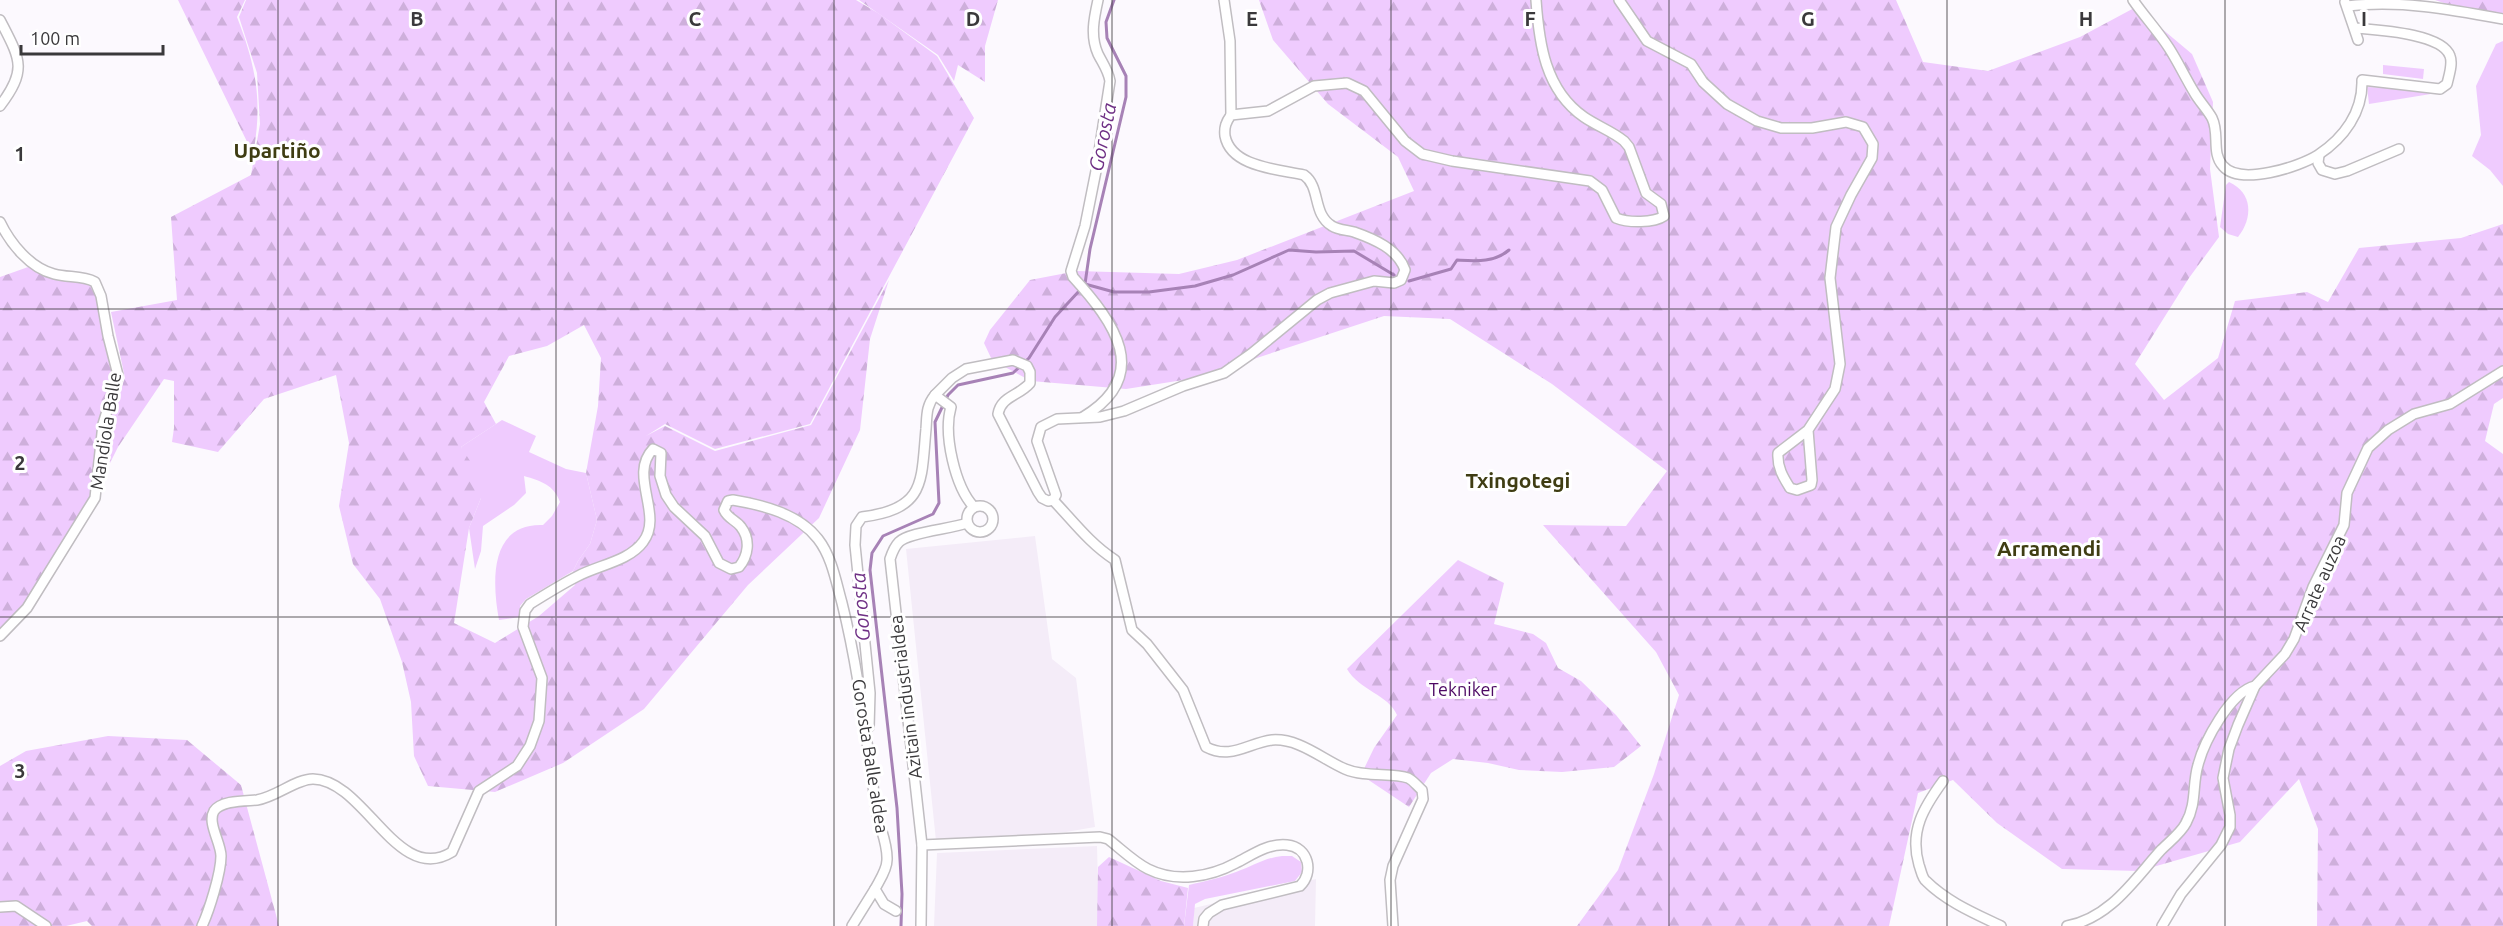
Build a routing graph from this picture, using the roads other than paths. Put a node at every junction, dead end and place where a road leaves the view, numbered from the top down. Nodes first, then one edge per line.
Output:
1 (1098, 0) edge
2 (1224, 0) edge
3 (1536, 0) edge
4 (1619, 0) edge
5 (2133, 0) edge
6 (2346, 3) edge
7 (0, 20) edge
8 (2503, 20) edge
9 (2355, 28) junction
10 (2358, 40) dead end
11 (0, 106) edge
12 (1231, 114) junction
13 (2399, 149) dead end
14 (2318, 159) junction
15 (0, 222) edge
16 (2503, 371) edge
17 (941, 399) junction
18 (1081, 418) junction
19 (1808, 430) junction
20 (1053, 500) junction
21 (974, 507) junction
22 (967, 523) junction
23 (0, 636) edge
24 (2255, 686) junction
25 (868, 735) junction
26 (1943, 781) dead end
27 (922, 844) junction
28 (875, 890) junction
29 (0, 907) edge
30 (896, 911) dead end
31 (46, 926) edge
32 (202, 926) edge
33 (852, 926) edge
34 (921, 926) edge
35 (1203, 926) edge
36 (1393, 926) edge
37 (2001, 926) edge
38 (2067, 926) edge
39 (2162, 926) edge

1 - 18 street
2 - 12 street
3 - 12 street
4 - 19 street
5 - 14 street
6 - 8 street
6 - 9 street
7 - 11 street
9 - 10 street
9 - 14 street
12 - 18 street
13 - 14 street
15 - 23 street, Mandiola Balle
16 - 24 street, Arrate auzoa
17 - 20 street
17 - 21 street
17 - 25 street
18 - 20 street
19 - 19 street
20 - 36 street
21 - 22 street
21 - 22 street
22 - 27 street, Azitain industrialdea
24 - 38 street, Arrate auzoa
24 - 39 street, Arrate auzoa
25 - 28 street, Gorosta Balle aldea
25 - 32 street, Gorosta Balle aldea
26 - 37 street
27 - 34 street, Azitain industrialdea
27 - 35 street
28 - 30 street
28 - 33 street, Gorosta Balle aldea
29 - 31 street

